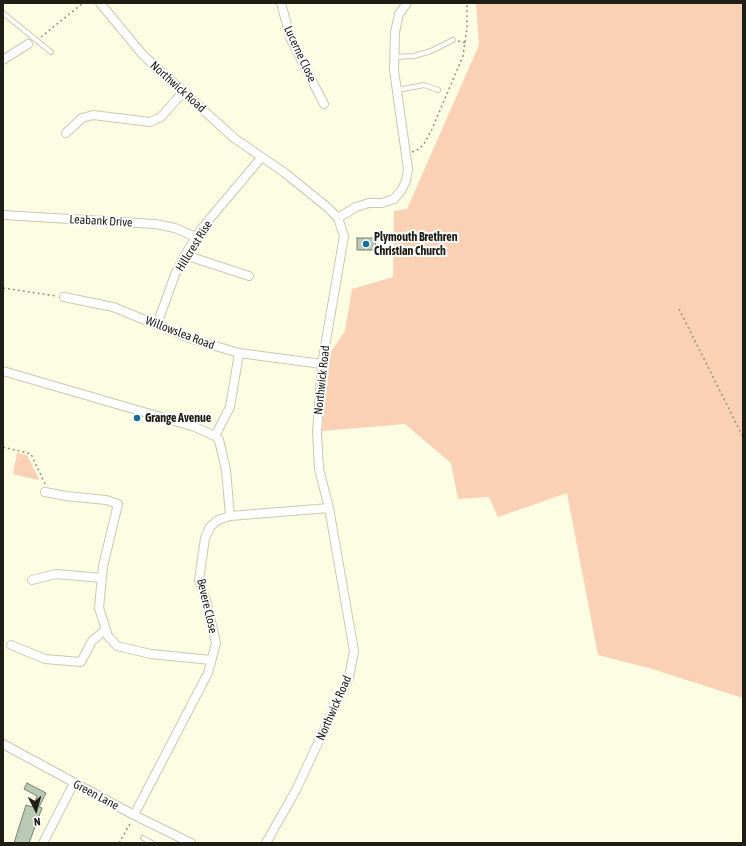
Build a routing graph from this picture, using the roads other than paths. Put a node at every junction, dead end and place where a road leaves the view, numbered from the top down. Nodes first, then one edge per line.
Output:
1 (100, 3) edge
2 (109, 3) edge
3 (281, 3) edge
4 (407, 3) edge
5 (3, 13) edge
6 (110, 14) junction
7 (453, 40) road end
8 (28, 44) dead end
9 (51, 52) dead end
10 (394, 57) junction
11 (3, 60) edge
12 (396, 90) junction
13 (438, 90) dead end
14 (184, 91) junction
15 (324, 104) dead end
16 (66, 133) dead end
17 (261, 158) junction
18 (3, 215) edge
19 (338, 218) junction
20 (196, 237) junction
21 (185, 255) junction
22 (249, 276) dead end
23 (64, 297) road end
24 (157, 324) junction
25 (238, 353) junction
26 (322, 364) junction
27 (3, 371) edge
28 (215, 436) junction
29 (45, 492) road end
30 (329, 508) junction
31 (230, 516) junction
32 (102, 578) junction
33 (32, 580) dead end
34 (105, 630) junction
35 (11, 644) dead end
36 (211, 660) junction
37 (3, 744) edge
38 (74, 783) junction
39 (134, 815) junction
40 (143, 838) dead end
41 (43, 843) edge
42 (152, 843) edge
43 (191, 843) edge
44 (266, 843) edge

1 - 6 street, Northwick Road
2 - 6 street
3 - 15 street, Lucerne Close
4 - 10 street
5 - 9 lane
6 - 14 street, Northwick Road
7 - 10 lane
8 - 11 street
10 - 12 street
12 - 13 lane
12 - 19 street
14 - 16 street
14 - 17 street, Northwick Road
17 - 19 street, Northwick Road
17 - 20 street, Hillcrest Rise
18 - 20 street, Leabank Drive
19 - 26 street, Northwick Road
20 - 21 street, Hillcrest Rise
21 - 22 street
21 - 24 street, Hillcrest Rise
23 - 24 street, Willowslea Road
24 - 25 street, Willowslea Road
25 - 26 street, Willowslea Road
25 - 28 street
26 - 30 street, Northwick Road
27 - 28 street
28 - 31 street
29 - 32 street
30 - 31 street, Bevere Close
30 - 44 street, Northwick Road
31 - 36 street, Bevere Close
32 - 33 street
32 - 34 street
34 - 35 street
34 - 36 street
36 - 39 street, Bevere Close
37 - 38 street, Green Lane
38 - 39 street, Green Lane
38 - 41 street
39 - 43 street, Green Lane
40 - 42 lane

